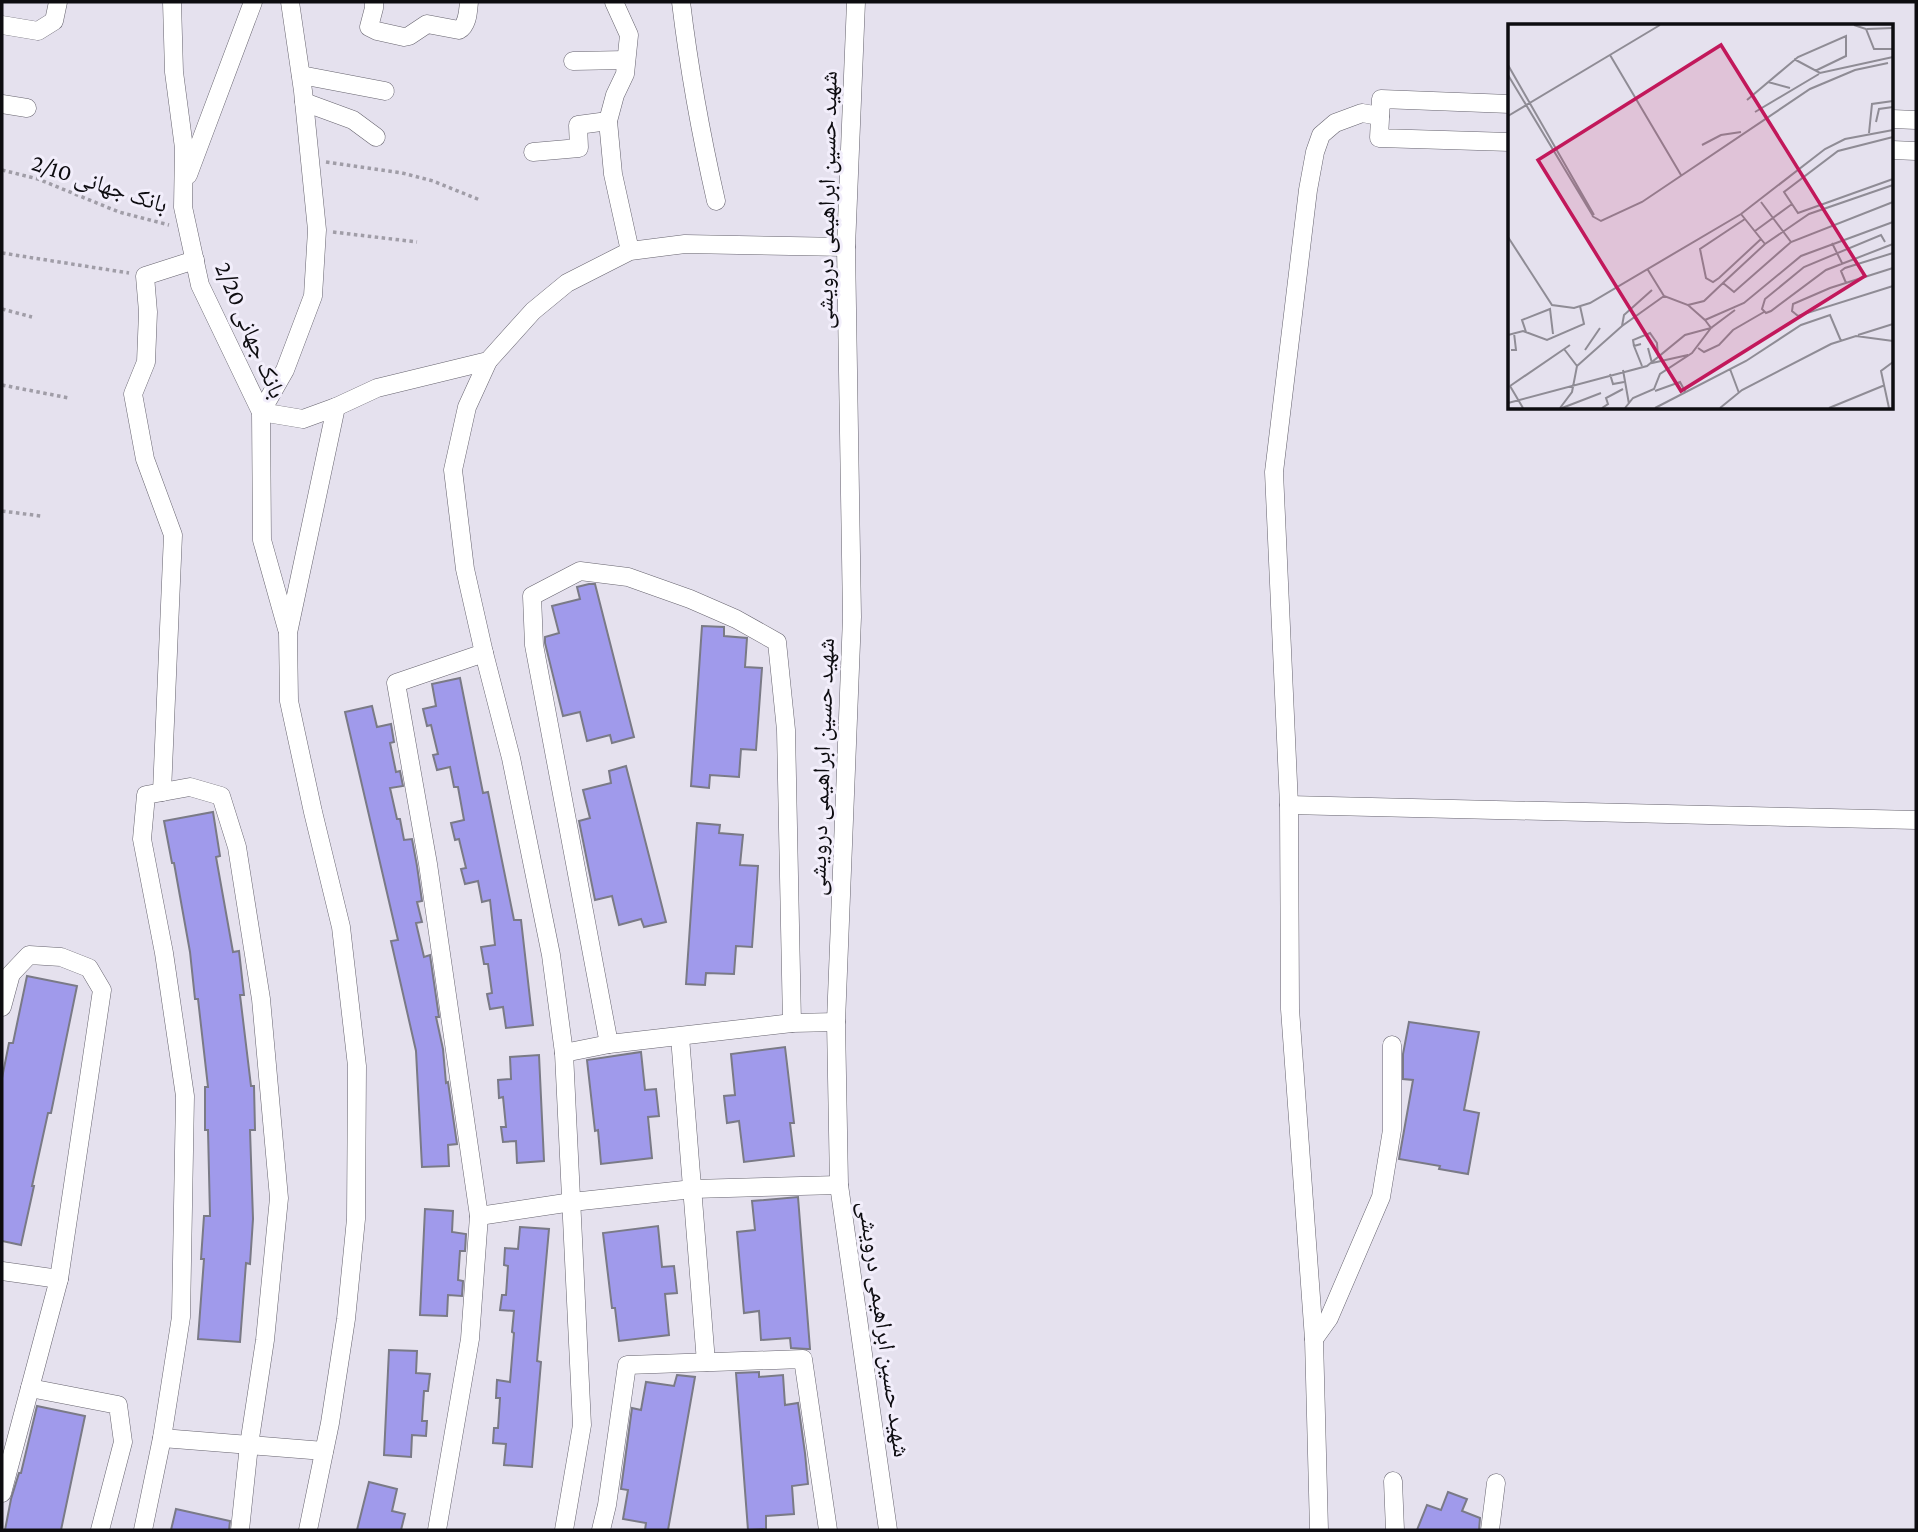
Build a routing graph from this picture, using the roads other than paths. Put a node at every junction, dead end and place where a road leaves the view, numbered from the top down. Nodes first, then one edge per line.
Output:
1 (58, 2) edge
2 (172, 2) edge
3 (253, 2) edge
4 (290, 2) edge
5 (374, 2) edge
6 (469, 2) edge
7 (614, 2) edge
8 (681, 2) edge
9 (856, 2) edge
10 (2, 25) edge
11 (626, 60) junction
12 (573, 61) dead end
13 (300, 75) junction
14 (385, 91) dead end
15 (304, 102) junction
16 (2, 104) edge
17 (1508, 104) edge
18 (27, 108) dead end
19 (1380, 116) junction
20 (1894, 120) edge
21 (1916, 120) edge
22 (608, 121) junction
23 (376, 137) dead end
24 (1508, 142) edge
25 (1894, 150) edge
26 (1916, 151) edge
27 (533, 152) dead end
28 (183, 187) junction
29 (716, 201) dead end
30 (846, 247) junction
31 (630, 251) junction
32 (195, 260) junction
33 (488, 361) junction
34 (336, 407) junction
35 (261, 412) junction
36 (288, 634) junction
37 (484, 653) junction
38 (162, 792) junction
39 (1289, 805) junction
40 (1916, 820) edge
41 (2, 1007) edge
42 (836, 1022) junction
43 (792, 1023) junction
44 (680, 1037) junction
45 (609, 1044) junction
46 (1392, 1045) dead end
47 (564, 1053) junction
48 (839, 1185) junction
49 (693, 1189) junction
50 (572, 1202) junction
51 (480, 1216) junction
52 (2, 1271) edge
53 (59, 1279) junction
54 (1314, 1339) junction
55 (706, 1362) junction
56 (30, 1388) junction
57 (162, 1438) junction
58 (249, 1445) junction
59 (324, 1451) junction
60 (1393, 1481) dead end
61 (1496, 1483) dead end
62 (2, 1493) edge
63 (100, 1530) edge
64 (143, 1530) edge
65 (240, 1530) edge
66 (307, 1530) edge
67 (438, 1530) edge
68 (564, 1530) edge
69 (601, 1530) edge
70 (828, 1530) edge
71 (888, 1530) edge
72 (1320, 1530) edge
73 (1395, 1530) edge
74 (1490, 1530) edge

1 - 10 street
2 - 28 street, بانک جهانی 2/20
3 - 28 street
4 - 13 street
5 - 6 street
7 - 11 street
8 - 29 street
9 - 30 street, شهید حسین ابراهیمی درویشی
11 - 12 street
11 - 22 street
13 - 14 street
13 - 15 street
15 - 23 street
15 - 35 street
16 - 18 street
17 - 19 street
19 - 24 street
19 - 39 street
20 - 21 street
22 - 27 street
22 - 31 street
25 - 26 street
28 - 32 street, بانک جهانی 2/20
30 - 31 street
30 - 42 street, شهید حسین ابراهیمی درویشی
31 - 33 street
32 - 35 street, بانک جهانی 2/20
32 - 38 street
33 - 34 street
33 - 37 street
34 - 35 street
34 - 36 street
35 - 36 street, بانک جهانی 2/20
36 - 59 street
37 - 47 street
37 - 51 street
38 - 57 street
38 - 58 street
39 - 40 street
39 - 54 street
41 - 53 street
42 - 43 street
42 - 48 street, شهید حسین ابراهیمی درویشی
43 - 44 street
43 - 45 street
44 - 45 street
44 - 49 street
45 - 47 street
46 - 54 street
47 - 50 street
48 - 49 street
48 - 71 street, شهید حسین ابراهیمی درویشی
49 - 50 street
49 - 55 street
50 - 51 street
50 - 68 street
51 - 67 street
52 - 53 street
53 - 56 street
54 - 72 street
55 - 69 street
55 - 70 street
56 - 62 street
56 - 63 street
57 - 58 street
57 - 64 street
58 - 59 street
58 - 65 street
59 - 66 street
60 - 73 street
61 - 74 street

